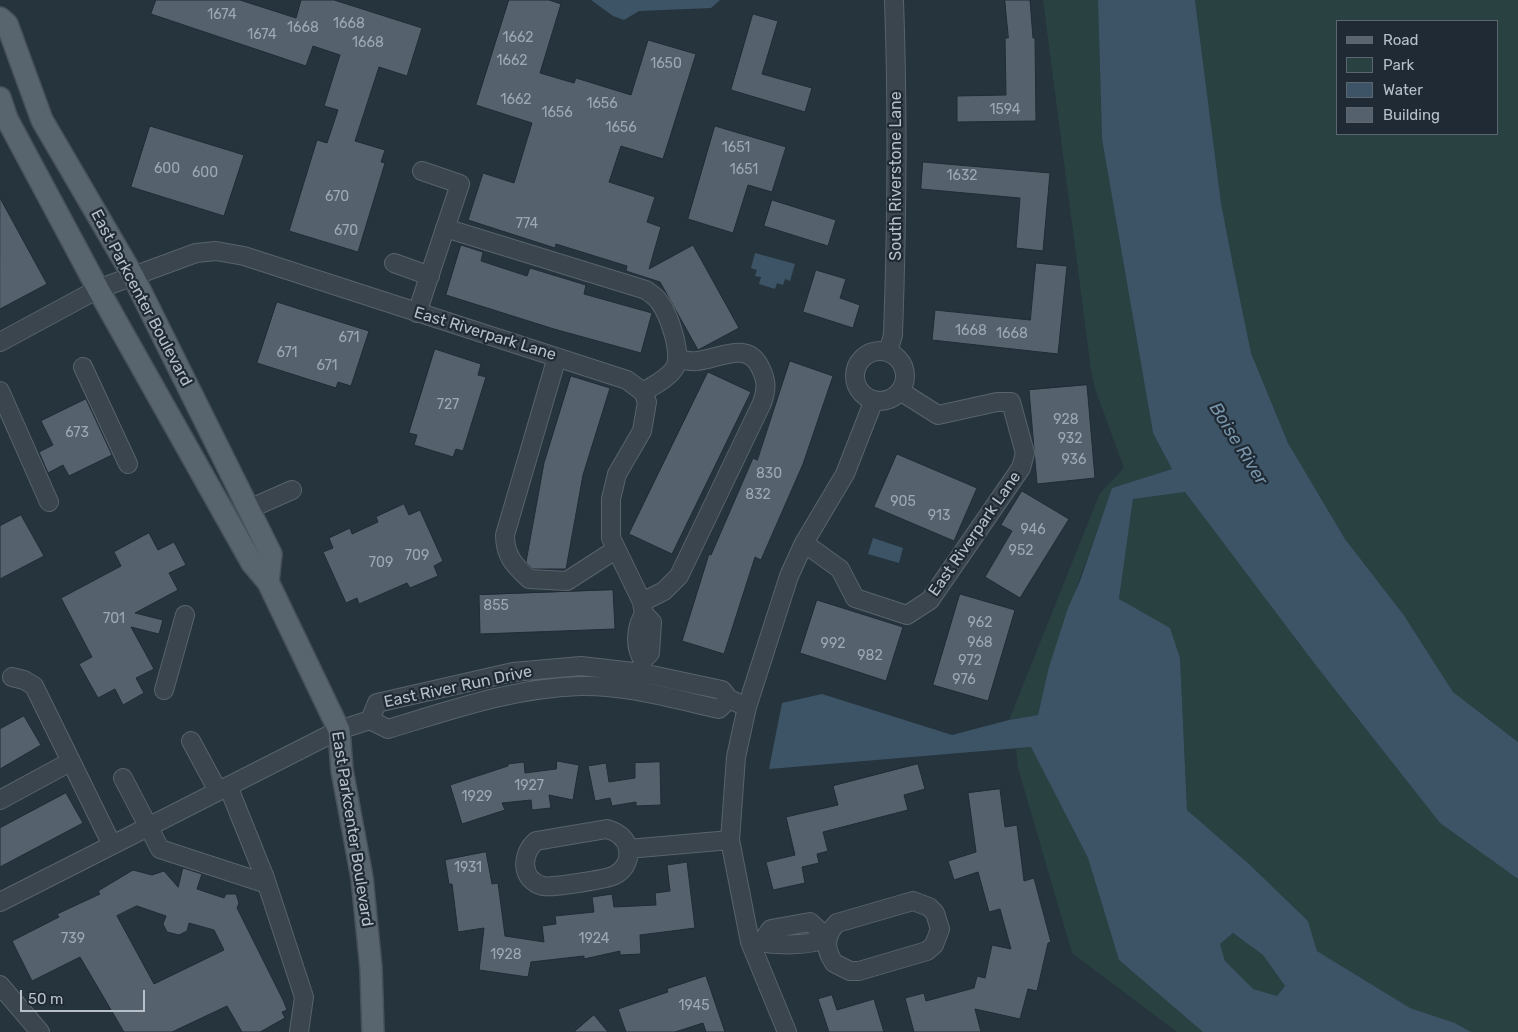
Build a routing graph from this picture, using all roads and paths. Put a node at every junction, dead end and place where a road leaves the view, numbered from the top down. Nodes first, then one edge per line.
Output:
1 (894, 0) edge
2 (0, 18) edge
3 (0, 98) edge
4 (422, 171) dead end
5 (445, 228) junction
6 (394, 263) dead end
7 (133, 276) junction
8 (430, 276) junction
9 (98, 290) junction
10 (417, 313) junction
11 (0, 342) edge
12 (888, 352) junction
13 (557, 357) junction
14 (678, 360) junction
15 (83, 367) dead end
16 (0, 391) edge
17 (900, 391) junction
18 (644, 392) junction
19 (874, 400) junction
20 (128, 464) dead end
21 (292, 490) dead end
22 (49, 502) dead end
23 (249, 510) junction
24 (804, 543) junction
25 (615, 550) junction
26 (268, 582) junction
27 (643, 608) junction
28 (185, 615) dead end
29 (642, 667) junction
30 (12, 677) dead end
31 (164, 690) dead end
32 (639, 692) junction
33 (728, 699) junction
34 (747, 707) junction
35 (370, 720) junction
36 (339, 730) junction
37 (191, 741) dead end
38 (70, 762) junction
39 (123, 778) dead end
40 (223, 788) junction
41 (0, 800) edge
42 (148, 827) junction
43 (730, 840) junction
44 (112, 845) junction
45 (628, 849) junction
46 (267, 884) junction
47 (0, 902) edge
48 (827, 938) junction
49 (756, 941) junction
50 (0, 985) edge
51 (40, 1032) edge
52 (299, 1032) edge
53 (373, 1032) edge
54 (788, 1032) edge

1 - 12 street, South Riverstone Lane
2 - 7 main road, East Parkcenter Boulevard
3 - 9 main road, East Parkcenter Boulevard
4 - 5 street
5 - 8 street
5 - 14 street
6 - 8 street
7 - 9 street, East Riverpark Lane
7 - 10 street, East Riverpark Lane
7 - 23 main road, East Parkcenter Boulevard
8 - 10 street
9 - 11 street, East Riverpark Lane
9 - 26 main road, East Parkcenter Boulevard
10 - 13 street, East Riverpark Lane
12 - 17 street
12 - 19 street
13 - 18 street, East Riverpark Lane
13 - 25 street
14 - 18 street
14 - 27 street
15 - 20 street
16 - 22 street
17 - 19 street
17 - 24 street, East Riverpark Lane
18 - 25 street
19 - 24 street
21 - 23 street
23 - 26 main road, East Parkcenter Boulevard
24 - 34 street
25 - 27 street
26 - 36 main road, East Parkcenter Boulevard
27 - 29 street
28 - 31 street
29 - 32 street
29 - 33 street, East River Run Drive
29 - 35 street, East River Run Drive
30 - 38 street
32 - 33 street, East River Run Drive
32 - 35 street, East River Run Drive
33 - 34 street, East River Run Drive
34 - 43 street
35 - 36 street, East River Run Drive
36 - 40 street, East River Run Drive
36 - 53 main road, East Parkcenter Boulevard
37 - 40 street
38 - 41 street
38 - 44 street
39 - 42 street
40 - 42 street, East River Run Drive
40 - 46 street
42 - 44 street, East River Run Drive
42 - 46 street
43 - 45 street
43 - 49 street
44 - 47 street, East River Run Drive
45 - 45 street
46 - 52 street
48 - 48 street
48 - 49 street
49 - 54 street
50 - 51 street

